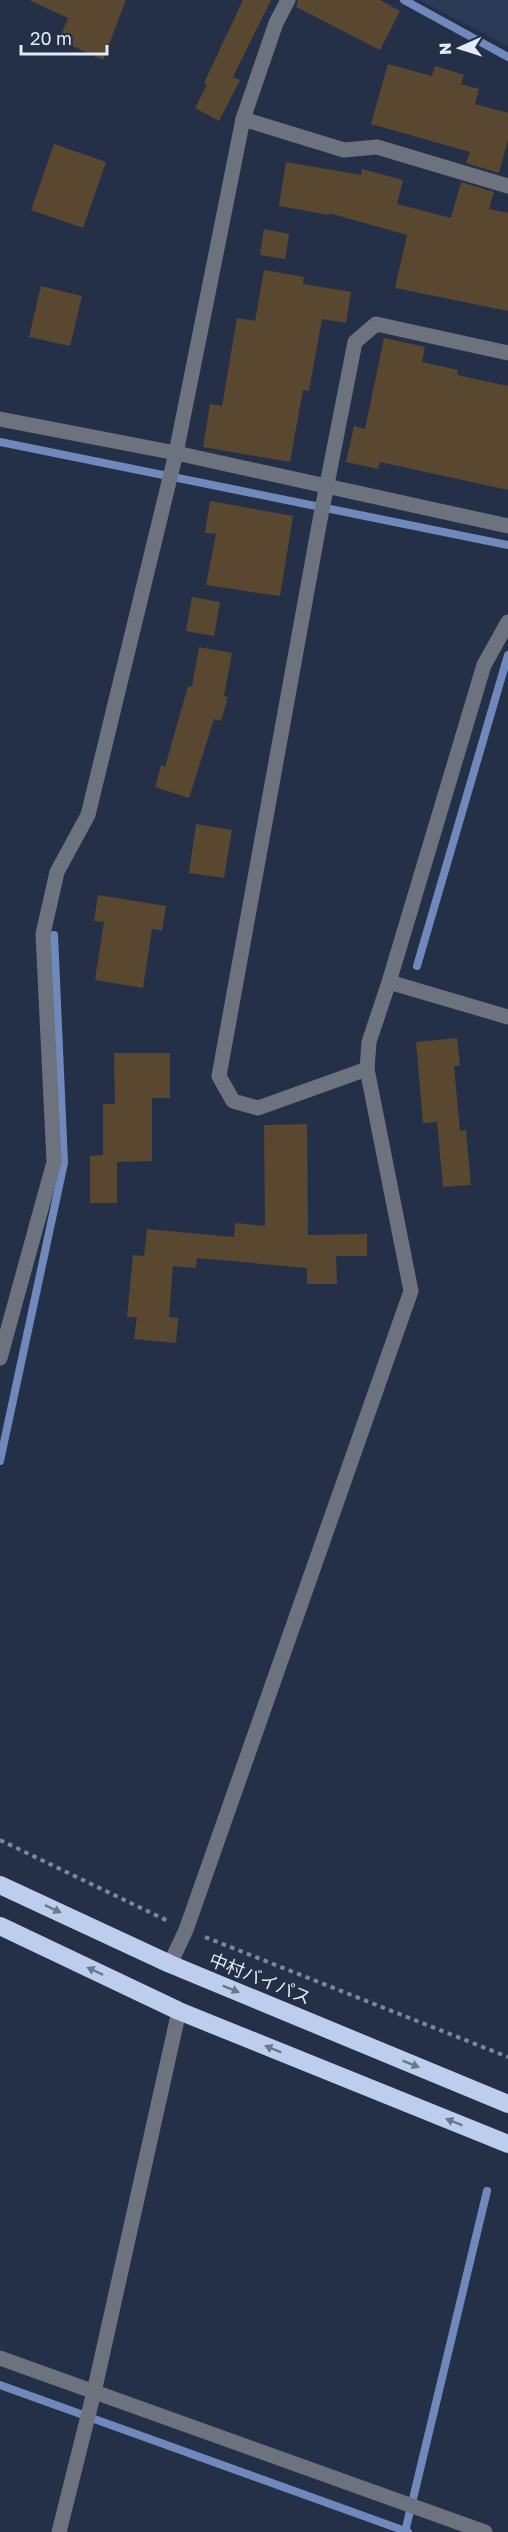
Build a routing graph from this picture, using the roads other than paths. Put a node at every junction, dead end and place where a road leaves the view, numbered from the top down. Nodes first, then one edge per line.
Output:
1 (288, 0) edge
2 (243, 120) junction
3 (508, 186) edge
4 (508, 353) edge
5 (0, 419) edge
6 (176, 453) junction
7 (326, 486) junction
8 (508, 526) edge
9 (508, 622) edge
10 (389, 982) junction
11 (508, 1017) edge
12 (367, 1070) junction
13 (0, 1358) edge
14 (0, 1885) edge
15 (0, 1926) edge
16 (170, 1964) junction
17 (179, 2010) junction
18 (508, 2104) edge
19 (508, 2144) edge
20 (0, 2358) edge
21 (94, 2392) junction
22 (59, 2532) edge
23 (485, 2532) edge

1 - 2 street
2 - 3 street
2 - 6 street
4 - 7 street
5 - 6 street
6 - 7 street
6 - 13 street
7 - 8 street
7 - 12 street
9 - 10 street
10 - 11 street
10 - 12 street
12 - 16 street
14 -> 16 highway, 中村バイパス
17 -> 15 highway
16 -> 18 highway, 中村バイパス
19 -> 17 highway
17 - 21 street
20 - 21 street
21 - 22 street
21 - 23 street

